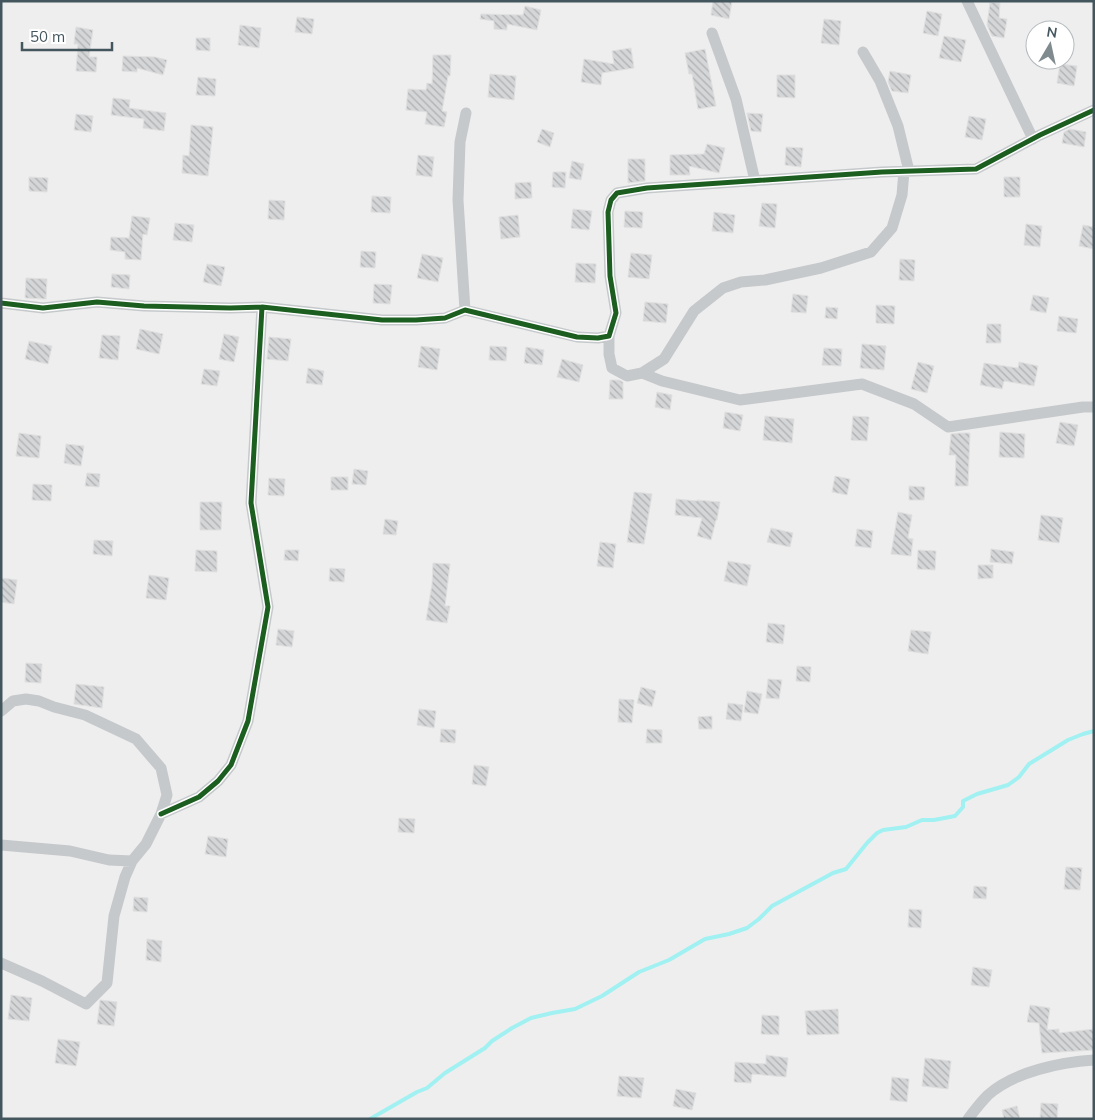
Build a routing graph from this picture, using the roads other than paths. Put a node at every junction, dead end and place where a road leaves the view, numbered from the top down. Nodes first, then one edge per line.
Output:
1 (967, 1) edge
2 (712, 33) dead end
3 (863, 52) dead end
4 (1094, 110) edge
5 (466, 113) dead end
6 (1033, 139) junction
7 (906, 171) junction
8 (756, 181) junction
9 (1, 303) edge
10 (262, 307) junction
11 (465, 310) junction
12 (609, 336) junction
13 (642, 373) junction
14 (1094, 407) edge
15 (1, 711) edge
16 (161, 814) junction
17 (1, 844) edge
18 (132, 861) junction
19 (1, 963) edge
20 (1094, 1060) edge
21 (968, 1119) edge

1 - 6 street
2 - 8 street
3 - 7 street
4 - 6 street
5 - 11 street
6 - 7 street
7 - 8 street
7 - 13 street
8 - 12 street
9 - 10 street
10 - 11 street
10 - 16 street
11 - 12 street
12 - 13 street
13 - 14 street
15 - 16 street
16 - 18 street
17 - 18 street
18 - 19 street
20 - 21 street

